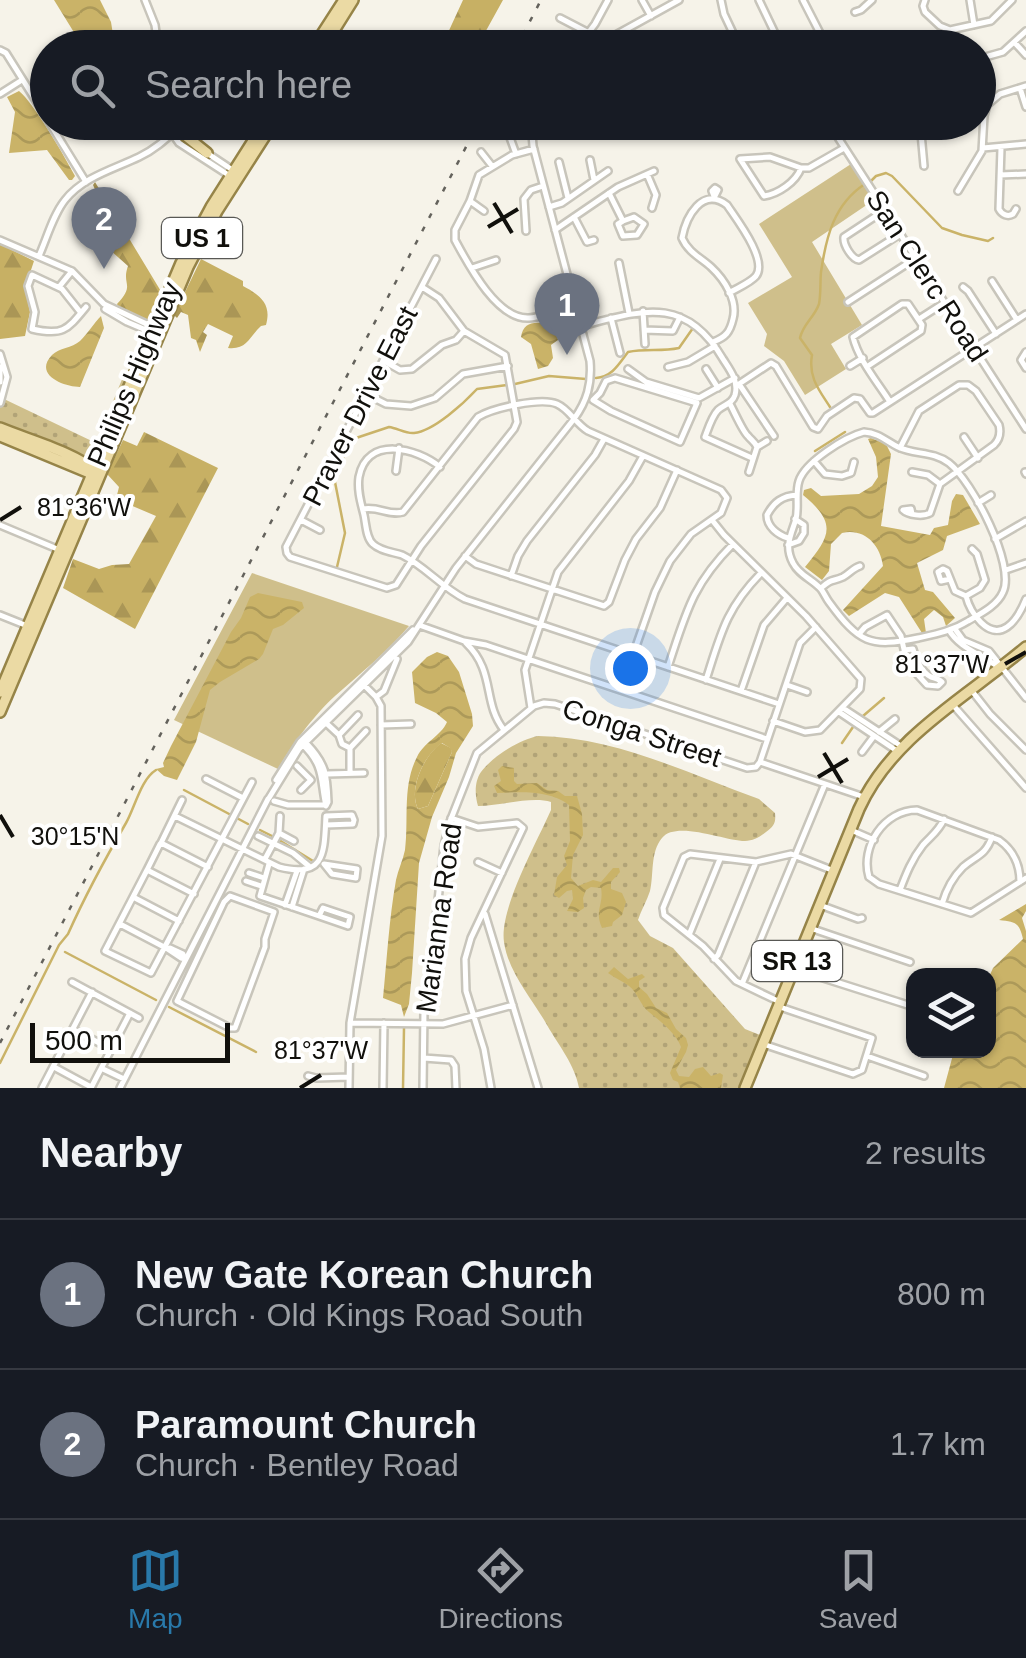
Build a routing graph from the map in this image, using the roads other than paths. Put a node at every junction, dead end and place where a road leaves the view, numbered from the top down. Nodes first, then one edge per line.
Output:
1 (144, 0) edge
2 (344, 0) edge
3 (353, 0) edge
4 (607, 0) edge
5 (642, 0) edge
6 (679, 0) edge
7 (721, 0) edge
8 (759, 0) edge
9 (803, 0) edge
10 (872, 0) edge
11 (970, 0) edge
12 (1012, 0) edge
13 (924, 3) edge
14 (855, 12) dead end
15 (650, 16) junction
16 (560, 18) dead end
17 (974, 25) junction
18 (156, 30) edge
19 (327, 30) edge
20 (330, 30) edge
21 (583, 30) edge
22 (591, 30) edge
23 (625, 30) edge
24 (732, 30) edge
25 (773, 30) edge
26 (818, 30) edge
27 (1026, 31) edge
28 (1015, 42) junction
29 (0, 50) edge
30 (996, 54) edge
31 (1026, 54) edge
32 (1, 62) edge
33 (12, 64) junction
34 (22, 80) junction
35 (1023, 87) edge
36 (30, 93) edge
37 (0, 94) edge
38 (996, 96) edge
39 (1026, 107) edge
40 (59, 140) edge
41 (161, 140) edge
42 (187, 140) edge
43 (258, 140) edge
44 (511, 140) edge
45 (533, 140) edge
46 (839, 140) edge
47 (922, 140) edge
48 (984, 140) edge
49 (1026, 144) edge
50 (844, 148) junction
51 (983, 148) junction
52 (1001, 148) junction
53 (534, 149) junction
54 (480, 153) dead end
55 (516, 154) junction
56 (205, 156) joint
57 (590, 160) dead end
58 (558, 162) dead end
59 (492, 166) junction
60 (924, 166) dead end
61 (801, 168) junction
62 (608, 171) dead end
63 (1026, 174) edge
64 (234, 175) junction
65 (1000, 176) junction
66 (594, 180) junction
67 (86, 182) junction
68 (544, 186) junction
69 (958, 191) dead end
70 (609, 192) junction
71 (568, 198) junction
72 (470, 202) junction
73 (550, 206) junction
74 (652, 208) dead end
75 (1016, 209) dead end
76 (885, 210) junction
77 (484, 212) dead end
78 (574, 217) junction
79 (627, 220) junction
80 (556, 230) junction
81 (526, 231) dead end
82 (900, 234) junction
83 (0, 240) edge
84 (594, 240) dead end
85 (39, 256) junction
86 (916, 258) junction
87 (436, 259) dead end
88 (496, 260) dead end
89 (619, 263) dead end
90 (472, 268) junction
91 (72, 271) junction
92 (992, 280) dead end
93 (59, 286) junction
94 (422, 286) junction
95 (963, 287) dead end
96 (729, 293) junction
97 (848, 302) dead end
98 (944, 304) junction
99 (575, 306) junction
100 (643, 311) junction
101 (629, 314) junction
102 (1026, 314) edge
103 (406, 316) junction
104 (611, 318) junction
105 (680, 318) junction
106 (918, 319) junction
107 (1017, 320) junction
108 (415, 321) dead end
109 (581, 326) junction
110 (644, 330) junction
111 (156, 331) junction
112 (464, 331) junction
113 (996, 334) junction
114 (645, 344) dead end
115 (714, 344) junction
116 (974, 348) junction
117 (1026, 352) edge
118 (620, 353) dead end
119 (0, 354) edge
120 (863, 358) junction
121 (384, 361) junction
122 (0, 366) edge
123 (508, 366) junction
124 (850, 366) dead end
125 (868, 366) junction
126 (668, 368) dead end
127 (1026, 368) edge
128 (628, 369) dead end
129 (706, 369) dead end
130 (733, 379) junction
131 (0, 382) edge
132 (590, 384) junction
133 (602, 386) junction
134 (718, 388) junction
135 (366, 394) junction
136 (590, 399) junction
137 (890, 402) junction
138 (0, 403) edge
139 (730, 403) junction
140 (514, 406) junction
141 (121, 414) junction
142 (574, 420) junction
143 (0, 428) edge
144 (1026, 429) edge
145 (0, 436) edge
146 (774, 436) dead end
147 (964, 437) dead end
148 (604, 438) junction
149 (767, 441) dead end
150 (104, 444) junction
151 (757, 446) junction
152 (400, 448) junction
153 (900, 448) junction
154 (643, 456) junction
155 (71, 457) junction
156 (752, 458) junction
157 (978, 458) junction
158 (814, 461) junction
159 (854, 462) dead end
160 (440, 467) junction
161 (677, 470) junction
162 (396, 471) dead end
163 (957, 471) junction
164 (749, 472) dead end
165 (912, 472) dead end
166 (95, 473) junction
167 (940, 484) junction
168 (991, 494) dead end
169 (797, 495) junction
170 (978, 503) junction
171 (362, 509) junction
172 (912, 514) dead end
173 (300, 520) junction
174 (712, 520) junction
175 (796, 520) junction
176 (1026, 522) edge
177 (0, 524) edge
178 (320, 530) dead end
179 (995, 539) junction
180 (789, 541) junction
181 (733, 544) junction
182 (972, 548) dead end
183 (64, 551) junction
184 (465, 556) junction
185 (412, 561) junction
186 (848, 562) dead end
187 (1026, 563) edge
188 (860, 566) dead end
189 (1006, 570) junction
190 (762, 572) junction
191 (846, 574) junction
192 (512, 576) junction
193 (950, 579) dead end
194 (444, 586) junction
195 (820, 588) junction
196 (552, 590) junction
197 (966, 596) junction
198 (788, 598) junction
199 (1026, 599) edge
200 (0, 615) edge
201 (976, 616) junction
202 (540, 624) junction
203 (419, 625) junction
204 (816, 627) junction
205 (32, 628) junction
206 (952, 630) junction
207 (858, 634) junction
208 (464, 642) junction
209 (903, 642) junction
210 (1026, 648) edge
211 (904, 650) junction
212 (633, 655) junction
213 (397, 659) dead end
214 (528, 659) junction
215 (15, 667) junction
216 (668, 667) junction
217 (1000, 668) junction
218 (928, 676) junction
219 (706, 680) junction
220 (361, 682) junction
221 (924, 683) junction
222 (786, 684) junction
223 (741, 691) junction
224 (972, 691) junction
225 (0, 692) edge
226 (808, 692) dead end
227 (376, 697) junction
228 (1026, 698) edge
229 (779, 704) junction
230 (954, 705) junction
231 (531, 708) junction
232 (841, 710) junction
233 (0, 712) edge
234 (358, 715) dead end
235 (895, 719) dead end
236 (324, 721) junction
237 (773, 721) junction
238 (381, 724) junction
239 (411, 724) dead end
240 (504, 730) junction
241 (366, 731) dead end
242 (877, 734) junction
243 (339, 735) junction
244 (767, 738) junction
245 (303, 742) junction
246 (350, 748) junction
247 (899, 749) junction
248 (1026, 750) edge
249 (862, 752) dead end
250 (760, 762) junction
251 (297, 766) dead end
252 (364, 772) dead end
253 (350, 773) junction
254 (325, 777) junction
255 (206, 779) dead end
256 (311, 780) junction
257 (252, 782) dead end
258 (825, 784) junction
259 (1026, 788) edge
260 (301, 790) dead end
261 (864, 797) junction
262 (243, 798) junction
263 (182, 800) dead end
264 (272, 800) junction
265 (175, 816) junction
266 (280, 816) dead end
267 (451, 818) junction
268 (944, 819) junction
269 (326, 825) junction
270 (850, 830) junction
271 (280, 833) junction
272 (258, 836) dead end
273 (993, 836) junction
274 (222, 840) junction
275 (874, 840) junction
276 (294, 841) dead end
277 (161, 842) junction
278 (274, 844) junction
279 (243, 849) junction
280 (795, 855) junction
281 (720, 858) junction
282 (267, 861) junction
283 (478, 862) dead end
284 (756, 862) junction
285 (321, 863) junction
286 (208, 867) junction
287 (304, 869) junction
288 (147, 870) junction
289 (834, 871) junction
290 (248, 873) dead end
291 (502, 873) junction
292 (264, 878) junction
293 (1023, 880) edge
294 (246, 881) dead end
295 (261, 886) junction
296 (900, 890) junction
297 (194, 894) junction
298 (133, 897) junction
299 (942, 904) junction
300 (288, 906) junction
301 (820, 906) junction
302 (484, 911) junction
303 (319, 916) junction
304 (862, 918) dead end
305 (180, 921) junction
306 (206, 921) junction
307 (119, 924) junction
308 (214, 925) junction
309 (810, 928) junction
310 (689, 935) junction
311 (167, 949) junction
312 (185, 958) junction
313 (714, 958) junction
314 (910, 962) dead end
315 (794, 969) junction
316 (72, 982) dead end
317 (742, 984) junction
318 (92, 992) junction
319 (513, 1004) junction
320 (779, 1004) junction
321 (906, 1004) edge
322 (130, 1012) junction
323 (472, 1016) junction
324 (139, 1018) dead end
325 (350, 1023) junction
326 (384, 1023) junction
327 (423, 1024) junction
328 (72, 1030) junction
329 (763, 1044) junction
330 (111, 1049) junction
331 (867, 1056) junction
332 (423, 1058) junction
333 (54, 1066) junction
334 (102, 1069) junction
335 (308, 1076) dead end
336 (924, 1076) dead end
337 (349, 1077) junction
338 (122, 1078) junction
339 (91, 1087) edge
340 (748, 1087) edge
341 (42, 1088) edge
342 (120, 1088) edge
343 (349, 1088) edge
344 (383, 1088) edge
345 (422, 1088) edge
346 (456, 1088) edge
347 (491, 1088) edge
348 (538, 1088) edge

1 - 18 street
2 - 19 main road
3 - 20 main road
4 - 22 street
5 - 15 street
6 - 15 street
7 - 24 street
8 - 25 street
9 - 26 street
10 - 14 street
11 - 17 street
12 - 17 street
13 - 17 street
15 - 23 street
16 - 21 street
27 - 28 street
28 - 30 street
28 - 31 street
29 - 33 street
32 - 33 street
33 - 34 street
34 - 36 street
34 - 37 street
35 - 38 street
35 - 39 street
40 - 67 street
41 - 67 street
42 - 56 main road
43 - 64 main road, Philips Highway / US 1
44 - 55 street
45 - 53 street
46 - 50 street, San Clerc Road
47 - 60 street
48 - 51 street
49 - 52 street
50 - 61 street
50 - 76 street, San Clerc Road
51 - 52 street
51 - 69 street
52 - 65 street
53 - 55 street
53 - 68 street
54 - 59 street
55 - 59 street
56 - 64 street
57 - 66 street
58 - 71 street
59 - 72 street
61 - 61 street
62 - 66 street
63 - 65 street
64 - 111 main road, Philips Highway / US 1
65 - 75 street
66 - 71 street
67 - 85 street
68 - 73 street
68 - 81 street
70 - 74 street
70 - 78 street
70 - 79 street
71 - 73 street
72 - 77 street
72 - 90 street
73 - 80 street
76 - 82 street, San Clerc Road
76 - 82 street
78 - 80 street
78 - 84 street
79 - 79 street
80 - 99 street
82 - 86 street, San Clerc Road
83 - 85 street
85 - 91 street
86 - 97 street
86 - 98 street, San Clerc Road
87 - 94 street, Praver Drive East
88 - 90 street
89 - 101 street
90 - 99 street
91 - 93 street
91 - 111 street
92 - 107 street
93 - 93 street
94 - 103 street, Praver Drive East
94 - 112 street
95 - 113 street
96 - 96 street
96 - 115 street
98 - 106 street
98 - 116 street, San Clerc Road
99 - 109 street
100 - 101 street
100 - 105 street
100 - 110 street
101 - 104 street
102 - 107 street
103 - 108 street
103 - 121 street, Praver Drive East
104 - 109 street
104 - 118 street
105 - 110 street
105 - 115 street
106 - 120 street
106 - 125 street
107 - 113 street
109 - 132 street
110 - 114 street
111 - 141 main road, Philips Highway / US 1
112 - 121 street
112 - 123 street
113 - 116 street
115 - 126 street
115 - 130 street
116 - 137 street
116 - 144 street, San Clerc Road
117 - 127 street
119 - 138 street
120 - 124 street
120 - 125 street
121 - 135 street, Praver Drive East
122 - 131 street
123 - 135 street
123 - 140 street
125 - 137 street
128 - 134 street
129 - 134 street
130 - 134 street
130 - 139 street
132 - 133 street
132 - 136 street
133 - 136 street
133 - 136 street
135 - 173 street, Praver Drive East
136 - 142 street
137 - 146 street
139 - 151 street
139 - 156 street
140 - 142 street
140 - 160 street
140 - 185 street
141 - 150 main road, Philips Highway / US 1
141 - 166 main road, Philips Highway / US 1
142 - 148 street
142 - 184 street
143 - 155 main road
145 - 166 main road
147 - 157 street
148 - 154 street
148 - 192 street
149 - 151 street
150 - 155 main road
150 - 166 main road, Philips Highway / US 1
151 - 156 street
152 - 160 street
152 - 162 street
152 - 171 street
153 - 157 street
153 - 158 street
153 - 163 street
154 - 161 street
154 - 196 street
155 - 166 main road
156 - 164 street
157 - 163 street
158 - 159 street
158 - 169 street
160 - 171 street
161 - 174 street
161 - 196 street
163 - 167 street
163 - 170 street
165 - 167 street
166 - 183 main road, Philips Highway / US 1
167 - 172 street
168 - 170 street
169 - 175 street
169 - 180 street
170 - 179 street
171 - 185 street
173 - 178 street
173 - 185 street, Praver Drive East
174 - 181 street
174 - 212 street
175 - 180 street
175 - 180 street
176 - 179 street
177 - 183 street
179 - 189 street
180 - 195 street
181 - 190 street
181 - 216 street
182 - 197 street
183 - 205 main road, Philips Highway / US 1
184 - 192 street
184 - 194 street
185 - 194 street
186 - 191 street
187 - 189 street
188 - 191 street
189 - 201 street
190 - 198 street
190 - 219 street
191 - 195 street
192 - 196 street
193 - 197 street
194 - 202 street
194 - 203 street
195 - 207 street
196 - 202 street
197 - 201 street
198 - 204 street
198 - 223 street
199 - 201 street
200 - 205 street
201 - 206 street
202 - 212 street
202 - 214 street
203 - 208 street
203 - 220 street
204 - 222 street
204 - 232 street
205 - 215 main road, Philips Highway / US 1
206 - 209 street
206 - 217 street
207 - 209 street
207 - 209 street
208 - 214 street
208 - 240 street
209 - 211 street
210 - 217 main road, SR 13
211 - 218 street
211 - 221 street
212 - 216 street
213 - 227 street
214 - 231 street
214 - 244 street
215 - 225 main road, Philips Highway / US 1
215 - 233 main road, Philips Highway / US 1
216 - 219 street
217 - 224 main road, SR 13
217 - 228 street
218 - 221 street
218 - 221 street
219 - 223 street
220 - 227 street
220 - 236 street
222 - 226 street
222 - 229 street
223 - 229 street
224 - 230 main road, SR 13
224 - 248 street
227 - 238 street
229 - 237 street
230 - 247 main road, SR 13
230 - 259 street
231 - 240 street, Marianna Road
231 - 250 street, Conga Street
232 - 237 street
232 - 242 street
234 - 243 street
235 - 242 street
236 - 243 street
236 - 245 street
237 - 244 street
238 - 239 street
238 - 325 street
240 - 267 street, Marianna Road
241 - 246 street
242 - 247 street
242 - 249 street
243 - 246 street
244 - 250 street
245 - 254 street
245 - 264 street
246 - 253 street
247 - 261 main road, SR 13
250 - 258 street, Conga Street
251 - 256 street
252 - 253 street
253 - 254 street
254 - 256 street
254 - 264 street
255 - 262 street
256 - 260 street
257 - 262 street
258 - 261 street, Conga Street
258 - 280 street
261 - 270 main road, SR 13
262 - 274 street
263 - 265 street
264 - 279 street
265 - 274 street
265 - 277 street
266 - 271 street
267 - 291 street
267 - 327 street, Marianna Road
268 - 273 street
268 - 275 street
268 - 296 street
269 - 269 street
269 - 285 street
270 - 275 street
270 - 289 main road, SR 13
271 - 276 street
271 - 278 street
272 - 278 street
273 - 293 street
273 - 299 street
274 - 279 street
274 - 286 street
275 - 296 street
277 - 286 street
277 - 288 street
278 - 282 street
278 - 287 street
279 - 282 street
279 - 306 street
280 - 284 street
280 - 289 street
280 - 317 street
281 - 284 street
281 - 310 street
281 - 310 street
282 - 287 street
282 - 292 street
283 - 291 street
284 - 313 street
285 - 285 street
285 - 287 street
286 - 297 street
287 - 300 street
288 - 297 street
288 - 298 street
289 - 301 main road, SR 13
290 - 292 street
291 - 302 street
292 - 295 street
293 - 299 street
294 - 295 street
295 - 300 street
296 - 299 street
297 - 305 street
298 - 305 street
298 - 307 street
300 - 303 street
301 - 304 street
301 - 309 main road, SR 13
302 - 319 street
302 - 323 street
303 - 303 street
305 - 311 street
306 - 308 street
306 - 312 street
307 - 311 street
307 - 311 street
308 - 308 street
309 - 314 street
309 - 315 main road, SR 13
310 - 313 street
311 - 312 street
312 - 338 street
313 - 317 street
315 - 320 main road, SR 13
315 - 321 street
316 - 318 street
317 - 320 street
318 - 322 street
318 - 328 street
319 - 323 street
319 - 348 street
320 - 329 main road, SR 13
320 - 331 street
322 - 324 street
322 - 330 street
323 - 327 street
323 - 347 street
325 - 326 street
325 - 337 street
326 - 327 street
326 - 344 street
327 - 332 street, Marianna Road
328 - 330 street
328 - 333 street
329 - 331 street
329 - 340 main road, SR 13
330 - 334 street
331 - 336 street
332 - 345 street, Marianna Road
332 - 346 street
333 - 339 street
333 - 341 street
334 - 338 street
334 - 339 street
335 - 337 street
337 - 343 street
338 - 342 street

